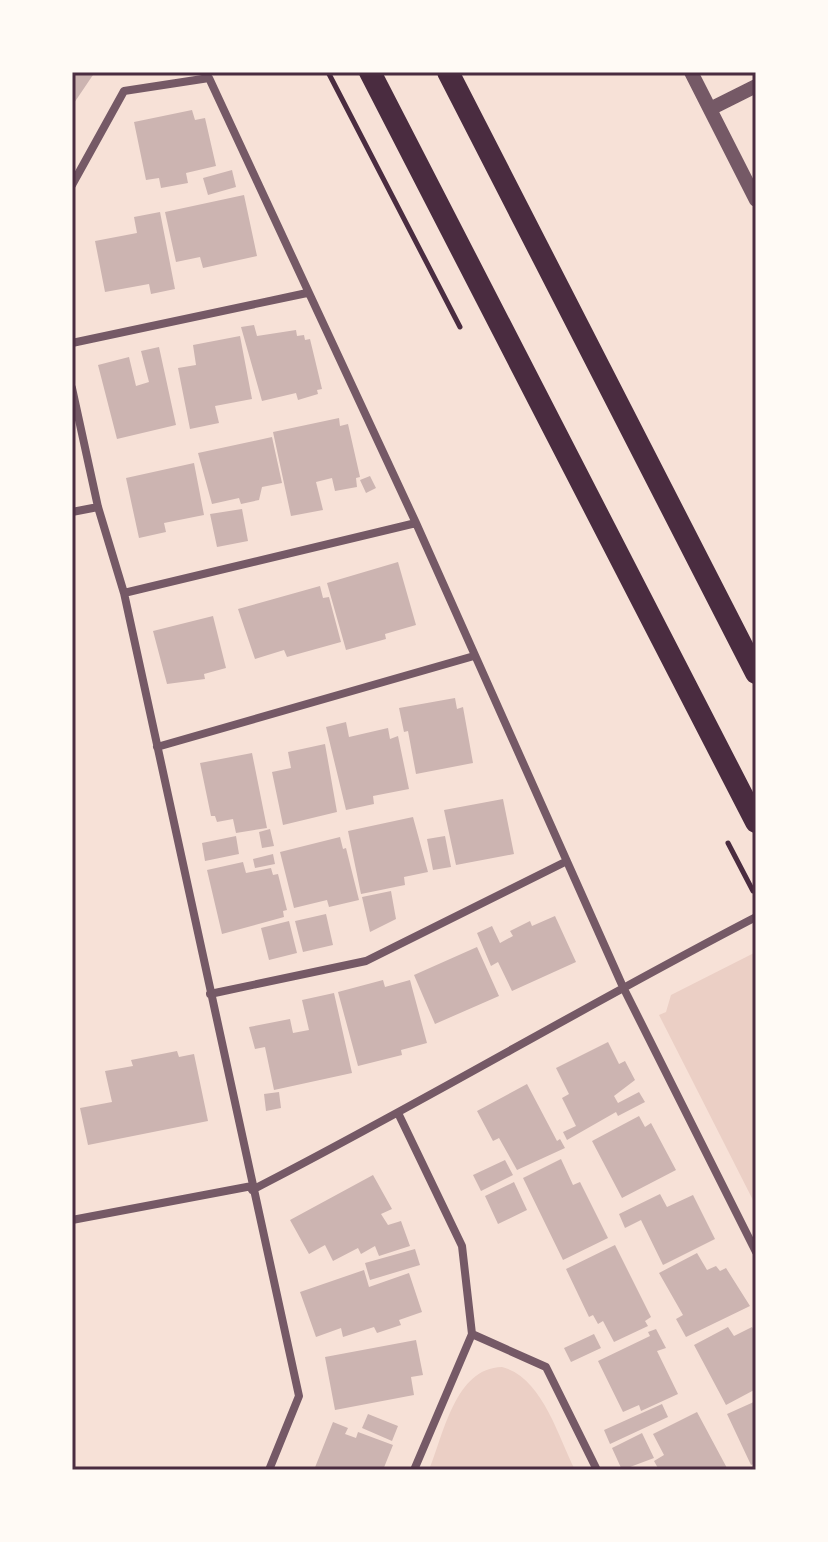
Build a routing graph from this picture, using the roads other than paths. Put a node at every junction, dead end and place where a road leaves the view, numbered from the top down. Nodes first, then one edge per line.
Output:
1 (370, 72) edge
2 (448, 72) edge
3 (691, 72) edge
4 (756, 86) edge
5 (710, 109) junction
6 (72, 185) edge
7 (756, 200) edge
8 (307, 293) junction
9 (72, 343) edge
10 (72, 388) edge
11 (98, 507) junction
12 (72, 512) edge
13 (416, 523) junction
14 (124, 593) junction
15 (474, 656) junction
16 (756, 673) edge
17 (157, 747) junction
18 (756, 822) edge
19 (565, 862) junction
20 (756, 917) edge
21 (623, 987) junction
22 (210, 994) junction
23 (399, 1115) junction
24 (252, 1188) junction
25 (72, 1220) edge
26 (756, 1252) edge
27 (472, 1334) junction
28 (269, 1470) edge
29 (414, 1470) edge
30 (597, 1470) edge

1 - 18 highway
2 - 16 highway
3 - 5 street
4 - 5 street
5 - 7 street
6 - 8 street
8 - 9 street
8 - 13 street
10 - 11 street
11 - 12 street
11 - 14 street
13 - 14 street
13 - 15 street
14 - 17 street
15 - 17 street
15 - 19 street
17 - 22 street
19 - 21 street
19 - 22 street
20 - 21 street
21 - 23 street
21 - 26 street
22 - 24 street
23 - 24 street
23 - 27 street
24 - 25 street
24 - 28 street
27 - 29 street
27 - 30 street

